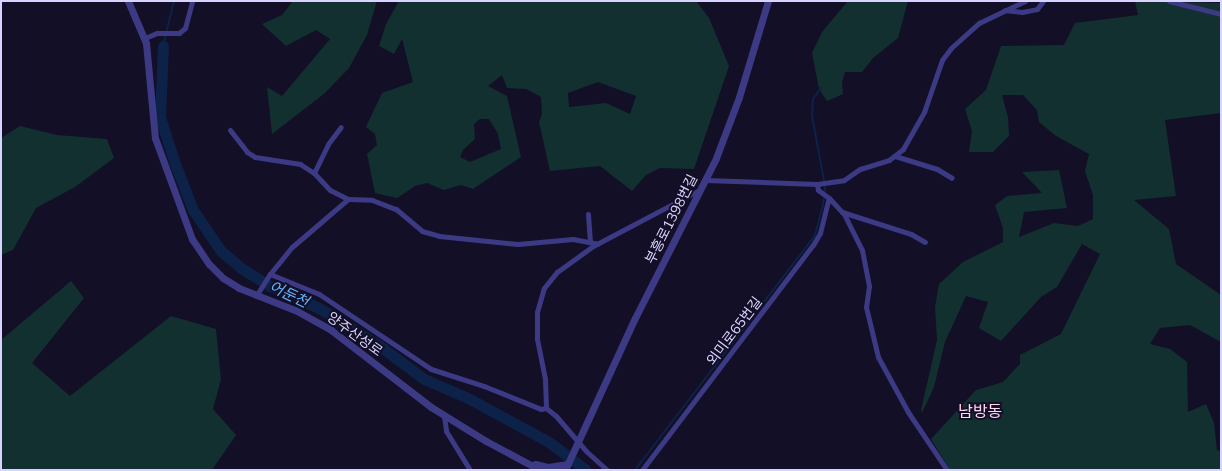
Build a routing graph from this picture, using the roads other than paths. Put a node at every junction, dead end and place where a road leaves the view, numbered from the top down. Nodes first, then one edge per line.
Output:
1 (128, 1) edge
2 (192, 1) edge
3 (768, 1) edge
4 (1025, 1) edge
5 (1043, 1) edge
6 (1169, 1) edge
7 (1005, 10) junction
8 (1221, 14) edge
9 (145, 38) junction
10 (341, 126) dead end
11 (230, 130) dead end
12 (895, 156) junction
13 (314, 173) junction
14 (952, 178) dead end
15 (706, 180) junction
16 (822, 183) junction
17 (701, 189) junction
18 (825, 195) junction
19 (348, 198) junction
20 (842, 212) junction
21 (588, 214) dead end
22 (926, 242) dead end
23 (594, 244) junction
24 (270, 274) junction
25 (258, 293) junction
26 (546, 408) junction
27 (444, 416) junction
28 (579, 444) junction
29 (525, 461) junction
30 (566, 467) edge
31 (470, 470) edge
32 (539, 470) edge
33 (607, 470) edge
34 (642, 470) edge
35 (947, 470) edge

1 - 9 street, 양주산성로
2 - 9 street
3 - 15 street, 부흥로1398번길
4 - 7 street
5 - 7 street
6 - 8 street
7 - 12 street
9 - 25 street, 양주산성로
10 - 13 street
11 - 13 street
12 - 14 street
12 - 16 street
13 - 19 street
15 - 16 street
15 - 17 street, 부흥로1398번길
16 - 18 street
17 - 23 street
17 - 28 street, 부흥로1398번길
18 - 20 street
18 - 34 street, 외미로65번길
19 - 23 street
19 - 24 street
20 - 22 street
20 - 35 street
21 - 23 street
23 - 26 street
24 - 25 street
24 - 26 street
25 - 27 street, 양주산성로
26 - 28 street
27 - 29 street, 양주산성로
27 - 31 street
28 - 30 street, 부흥로1398번길
28 - 33 street
29 - 30 street
29 - 32 street

